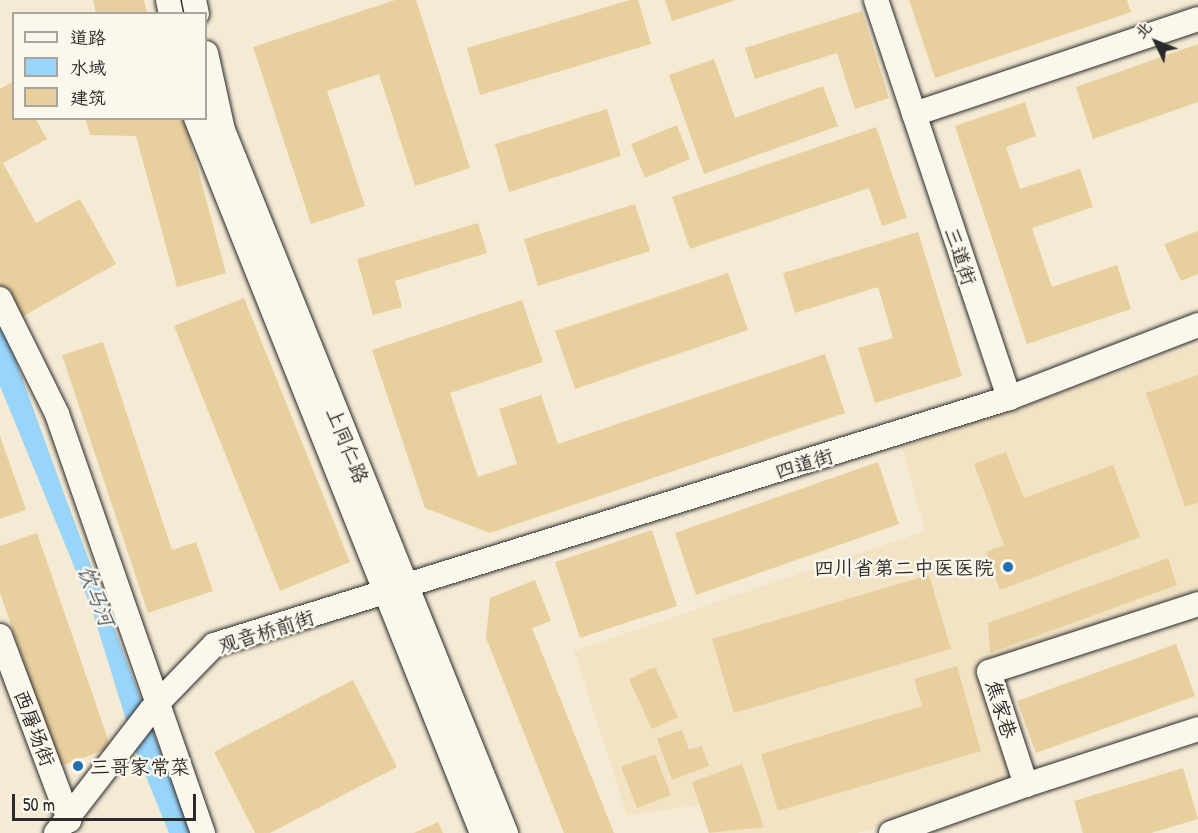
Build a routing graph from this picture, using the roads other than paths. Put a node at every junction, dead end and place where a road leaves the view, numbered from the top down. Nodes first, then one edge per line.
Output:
1 (876, 0) edge
2 (1198, 19) edge
3 (207, 57) edge
4 (914, 114) junction
5 (197, 120) edge
6 (0, 299) edge
7 (1198, 325) edge
8 (1009, 398) junction
9 (395, 591) junction
10 (1198, 604) edge
11 (0, 636) edge
12 (154, 706) junction
13 (1198, 729) edge
14 (1026, 785) junction
15 (63, 826) edge
16 (203, 833) edge
17 (482, 833) edge
18 (506, 833) edge
19 (891, 833) edge

1 - 4 street, 三道街
2 - 4 street
3 - 9 street, 上同仁路
4 - 8 street, 三道街
5 - 9 street
6 - 12 street
7 - 8 street, 四道街
8 - 9 street, 四道街
9 - 12 street, 观音桥前街
9 - 17 street
9 - 18 street, 上同仁路
10 - 14 street, 焦家巷
11 - 15 street, 西屠场街
12 - 15 street, 观音桥前街
12 - 16 street
13 - 14 street
14 - 19 street

